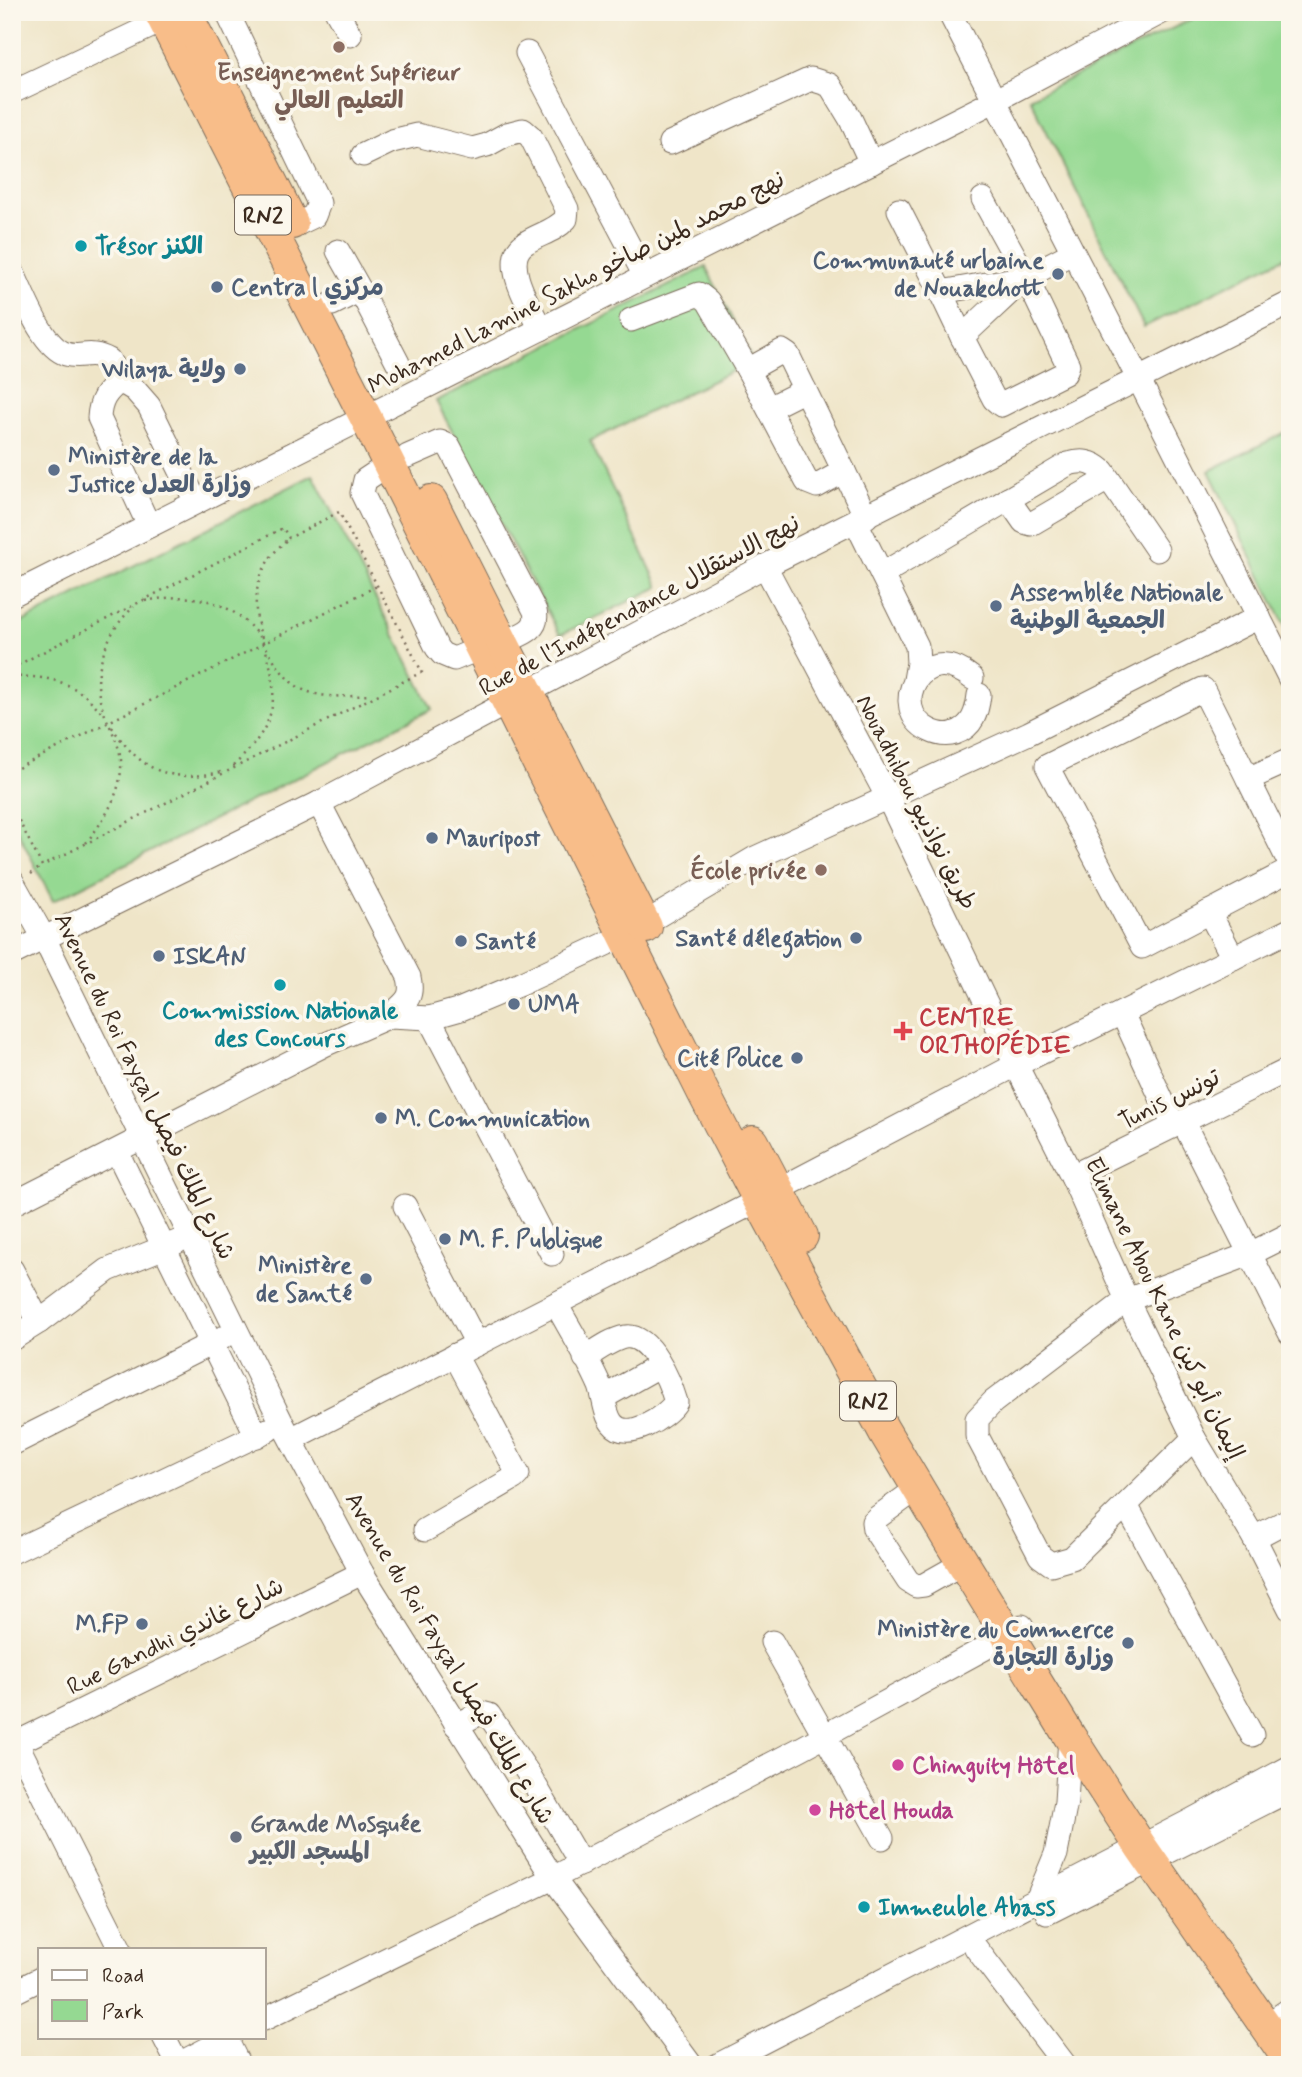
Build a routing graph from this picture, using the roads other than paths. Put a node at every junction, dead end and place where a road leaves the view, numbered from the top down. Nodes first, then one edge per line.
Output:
1 (227, 12) edge
2 (337, 12) edge
3 (949, 12) edge
4 (1162, 12) edge
5 (178, 14) edge
6 (350, 35) dead end
7 (527, 53) dead end
8 (12, 92) edge
9 (994, 101) junction
10 (670, 143) dead end
11 (363, 155) dead end
12 (871, 163) junction
13 (983, 199) dead end
14 (899, 210) dead end
15 (293, 226) junction
16 (338, 251) dead end
17 (1072, 253) junction
18 (12, 271) edge
19 (645, 276) junction
20 (1026, 277) junction
21 (360, 290) junction
22 (940, 291) junction
23 (1290, 303) edge
24 (332, 304) junction
25 (631, 320) dead end
26 (541, 329) junction
27 (962, 337) junction
28 (398, 363) dead end
29 (748, 370) junction
30 (1139, 380) junction
31 (120, 381) junction
32 (805, 390) junction
33 (769, 408) junction
34 (375, 413) junction
35 (399, 460) junction
36 (844, 471) junction
37 (1108, 479) junction
38 (1008, 499) junction
39 (196, 502) junction
40 (861, 519) junction
41 (149, 526) junction
42 (1157, 550) dead end
43 (765, 566) junction
44 (882, 574) junction
45 (12, 595) edge
46 (1259, 617) junction
47 (492, 645) junction
48 (917, 646) junction
49 (944, 665) junction
50 (1290, 679) edge
51 (915, 680) junction
52 (518, 698) junction
53 (1096, 699) junction
54 (1112, 734) junction
55 (1290, 760) edge
56 (1248, 779) junction
57 (888, 798) junction
58 (319, 803) junction
59 (1290, 864) edge
60 (1290, 870) edge
61 (12, 881) edge
62 (1209, 912) junction
63 (635, 929) junction
64 (1290, 930) edge
65 (44, 938) junction
66 (12, 954) edge
67 (1233, 958) junction
68 (1122, 1013) junction
69 (390, 1016) junction
70 (429, 1018) junction
71 (1016, 1065) junction
72 (1290, 1069) edge
73 (1178, 1124) junction
74 (141, 1140) junction
75 (117, 1152) junction
76 (1072, 1176) junction
77 (768, 1195) junction
78 (12, 1204) edge
79 (405, 1206) dead end
80 (1290, 1234) edge
81 (190, 1236) junction
82 (164, 1247) junction
83 (552, 1254) dead end
84 (1250, 1254) junction
85 (12, 1270) edge
86 (1127, 1300) junction
87 (556, 1304) junction
88 (39, 1322) junction
89 (236, 1331) junction
90 (1290, 1333) edge
91 (12, 1339) edge
92 (210, 1343) junction
93 (477, 1344) junction
94 (455, 1355) junction
95 (585, 1358) junction
96 (659, 1366) junction
97 (604, 1396) junction
98 (286, 1431) junction
99 (257, 1436) junction
100 (1194, 1438) junction
101 (12, 1444) edge
102 (918, 1488) junction
103 (1126, 1505) junction
104 (1290, 1519) edge
105 (425, 1530) dead end
106 (1254, 1538) junction
107 (12, 1552) edge
108 (963, 1563) junction
109 (362, 1573) junction
110 (1287, 1598) edge
111 (1015, 1630) junction
112 (772, 1642) dead end
113 (456, 1725) junction
114 (823, 1735) junction
115 (1252, 1735) dead end
116 (1070, 1737) junction
117 (14, 1741) edge
118 (1290, 1767) edge
119 (1290, 1790) edge
120 (882, 1839) dead end
121 (1152, 1850) junction
122 (581, 1864) junction
123 (554, 1878) junction
124 (1037, 1900) junction
125 (112, 1947) edge
126 (976, 1948) junction
127 (38, 1980) edge
128 (12, 1993) edge
129 (266, 2018) edge
130 (1286, 2021) edge
131 (164, 2038) edge
132 (228, 2038) edge
133 (1290, 2061) edge
134 (177, 2065) edge
135 (239, 2065) edge
136 (691, 2065) edge
137 (718, 2065) edge
138 (752, 2065) edge
139 (1065, 2065) edge

1 - 15 street
2 - 6 street
3 - 9 street
4 - 9 street, Mohamed Lamine Sakho نهج محمد لمين صاخو
5 - 8 street
5 - 15 highway, RN2
5 - 34 highway, RN2
7 - 19 street
9 - 12 street, Mohamed Lamine Sakho نهج محمد لمين صاخو
9 - 17 street
10 - 12 street
11 - 26 street
12 - 19 street, Mohamed Lamine Sakho نهج محمد لمين صاخو
13 - 20 street
14 - 22 street
15 - 24 highway, RN2
16 - 21 street
17 - 20 street
17 - 30 street
18 - 31 street
19 - 26 street, Mohamed Lamine Sakho نهج محمد لمين صاخو
20 - 22 street
20 - 27 street
20 - 27 street
21 - 24 street
21 - 28 street
22 - 27 street
23 - 30 street, Rue de l'Indépendance نهج الاستقلال
24 - 34 highway, RN2
25 - 29 street
26 - 34 street, Mohamed Lamine Sakho نهج محمد لمين صاخو
29 - 32 street
29 - 33 street
30 - 40 street, Rue de l'Indépendance نهج الاستقلال
30 - 46 street
31 - 39 street
31 - 41 street
32 - 33 street
32 - 36 street
33 - 36 street
34 - 35 highway, RN2
34 - 39 street, Mohamed Lamine Sakho نهج محمد لمين صاخو
35 - 47 highway, RN2
35 - 47 street
36 - 40 street
37 - 38 street
37 - 38 street
37 - 42 street
38 - 44 street
39 - 41 street, Mohamed Lamine Sakho نهج محمد لمين صاخو
40 - 43 street, Rue de l'Indépendance نهج الاستقلال
40 - 44 street
41 - 45 street, Mohamed Lamine Sakho نهج محمد لمين صاخو
43 - 52 street, Rue de l'Indépendance نهج الاستقلال
43 - 57 street, Nouadhibou طريق نواذيبو
44 - 48 street
46 - 50 street
46 - 53 street
47 - 52 highway, RN2
48 - 49 street
48 - 51 street
49 - 51 street
49 - 51 street
52 - 58 street, Rue de l'Indépendance نهج الاستقلال
52 - 63 highway, RN2
53 - 54 street
53 - 57 street
54 - 56 street
54 - 62 street
55 - 56 street
56 - 59 street
57 - 63 street
57 - 71 street, Nouadhibou طريق نواذيبو
58 - 65 street, Rue de l'Indépendance نهج الاستقلال
58 - 69 street
60 - 62 street
61 - 65 street, Avenue du Roi Fayçal شارع الملك فيصل
62 - 67 street
63 - 70 street
63 - 77 highway, RN2
64 - 67 street
65 - 66 street, Rue de l'Indépendance نهج الاستقلال
65 - 74 street, Avenue du Roi Fayçal شارع الملك فيصل
67 - 68 street
68 - 71 street
68 - 73 street
69 - 70 street
69 - 74 street
70 - 83 street
71 - 76 street, Elimane Abou Kane إليمان أبو كين
71 - 77 street
72 - 73 street, Tunis تونس
73 - 76 street, Tunis تونس
73 - 84 street
74 - 75 street
74 - 81 street, Avenue du Roi Fayçal شارع الملك فيصل
75 - 78 street
75 - 82 street
76 - 86 street, Elimane Abou Kane إليمان أبو كين
77 - 87 street
77 - 102 highway, RN2
77 - 111 highway, RN2
79 - 93 street
80 - 84 street
81 - 82 street
81 - 89 street, Avenue du Roi Fayçal شارع الملك فيصل
82 - 88 street
82 - 92 street
84 - 86 street
84 - 90 street
85 - 88 street
86 - 100 street, Elimane Abou Kane إليمان أبو كين
86 - 103 street
87 - 93 street
87 - 95 street
88 - 91 street
89 - 92 street
89 - 98 street, Avenue du Roi Fayçal شارع الملك فيصل
92 - 99 street
92 - 101 street
93 - 94 street
94 - 98 street
94 - 105 street
95 - 96 street
95 - 97 street
96 - 97 street
96 - 97 street
98 - 99 street
98 - 109 street, Avenue du Roi Fayçal شارع الملك فيصل
99 - 107 street
100 - 103 street
100 - 106 street, Elimane Abou Kane إليمان أبو كين
102 - 108 highway, RN2
102 - 108 street
103 - 115 street
104 - 106 street
106 - 110 street, Elimane Abou Kane إليمان أبو كين
108 - 111 highway, RN2
109 - 113 street, Avenue du Roi Fayçal شارع الملك فيصل
109 - 117 street, Rue Gandhi شارع غاندي
111 - 114 street
111 - 116 highway, RN2
111 - 121 highway, RN2
112 - 114 street
113 - 122 street
113 - 123 street, Avenue du Roi Fayçal شارع الملك فيصل
114 - 120 street
114 - 122 street
116 - 121 highway, RN2
116 - 124 street
117 - 125 street
118 - 121 street
119 - 121 street
121 - 124 street
121 - 126 street
121 - 130 highway, RN2
121 - 133 highway, RN2
122 - 123 street
123 - 129 street
123 - 136 street, Avenue du Roi Fayçal شارع الملك فيصل
124 - 137 street
126 - 138 street
126 - 139 street
127 - 128 street
131 - 134 street
132 - 134 street
132 - 135 street

